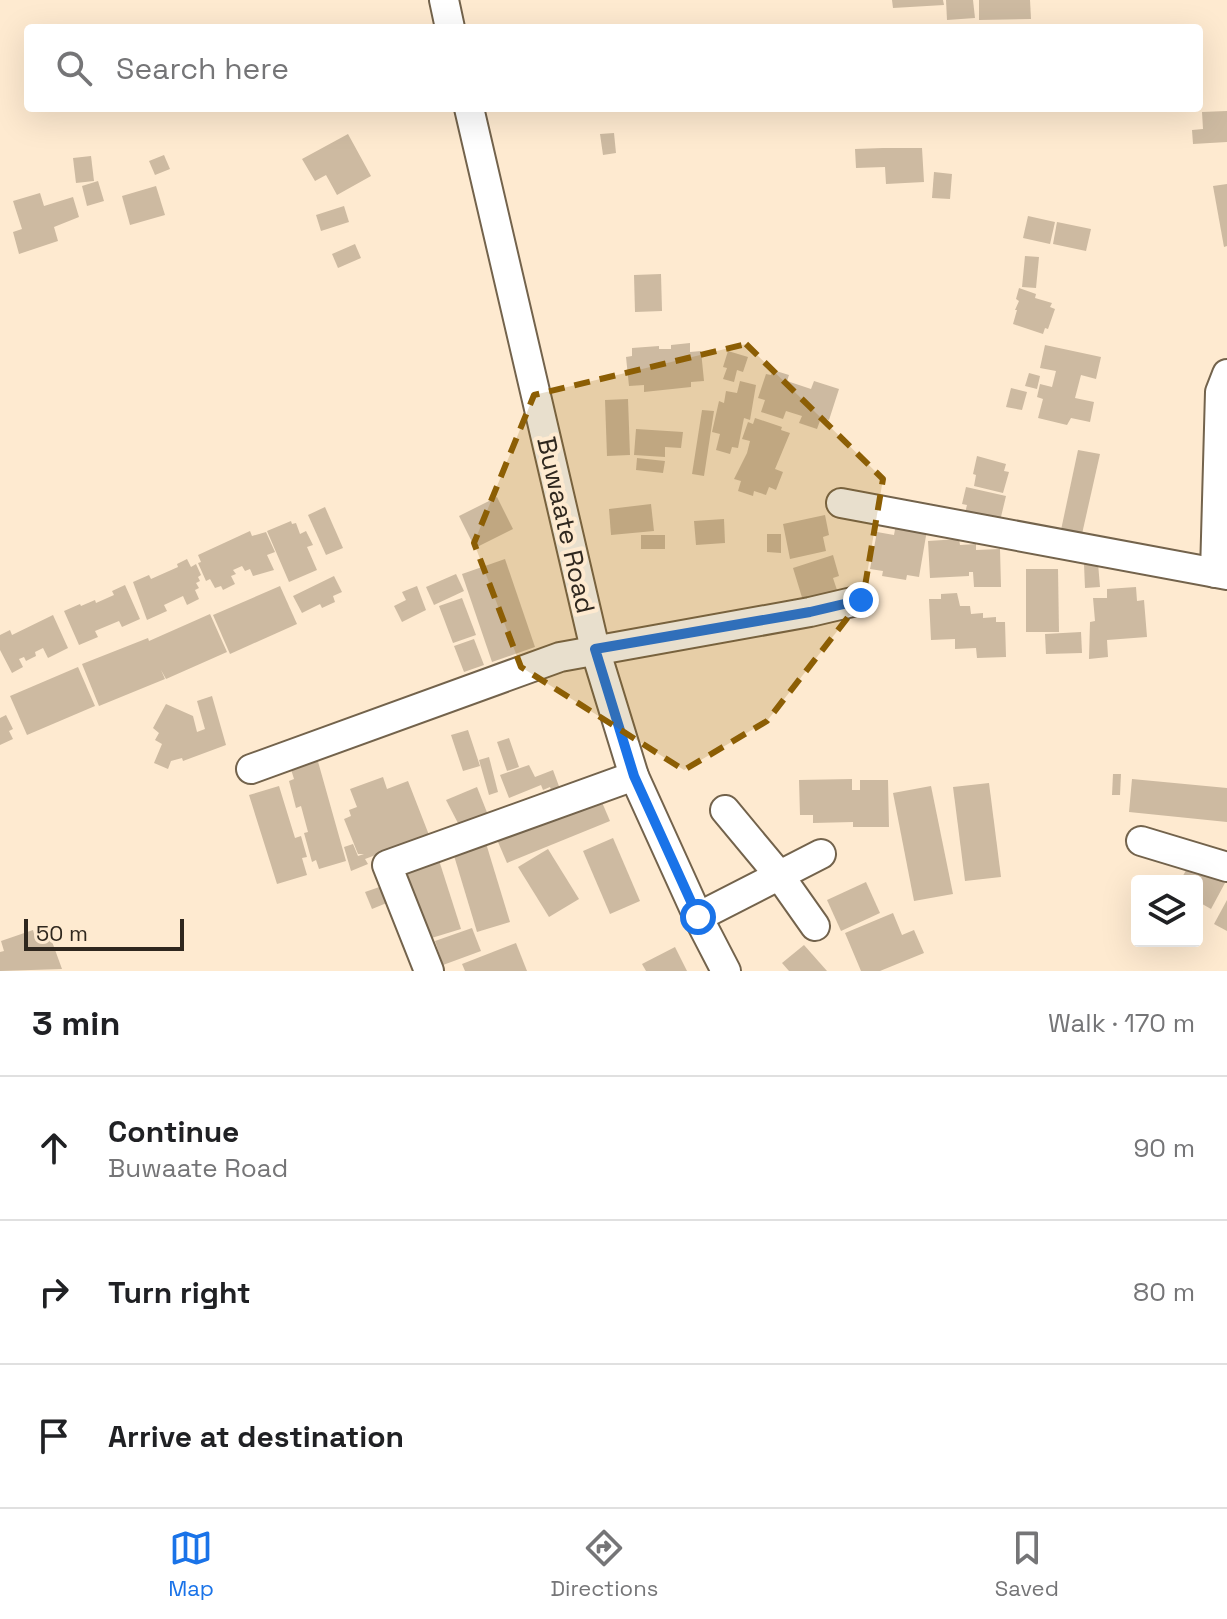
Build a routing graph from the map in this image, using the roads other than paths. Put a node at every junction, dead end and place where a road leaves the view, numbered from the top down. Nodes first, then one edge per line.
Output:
1 (444, 0) edge
2 (449, 24) edge
3 (470, 112) edge
4 (1227, 374) edge
5 (841, 503) dead end
6 (1221, 574) edge
7 (861, 600) dead end
8 (595, 649) junction
9 (251, 769) dead end
10 (634, 776) junction
11 (725, 810) dead end
12 (1141, 841) dead end
13 (821, 854) dead end
14 (1227, 867) edge
15 (779, 875) junction
16 (698, 917) junction
17 (815, 926) dead end
18 (429, 971) edge
19 (726, 971) edge

1 - 2 street
3 - 8 street, Buwaate Road
4 - 6 street
5 - 6 street
7 - 8 street
8 - 9 street
8 - 10 street, Buwaate Road
10 - 16 street, Buwaate Road
10 - 18 street
11 - 15 street
12 - 14 street
13 - 15 street
15 - 16 street
15 - 17 street
16 - 19 street, Buwaate Road

